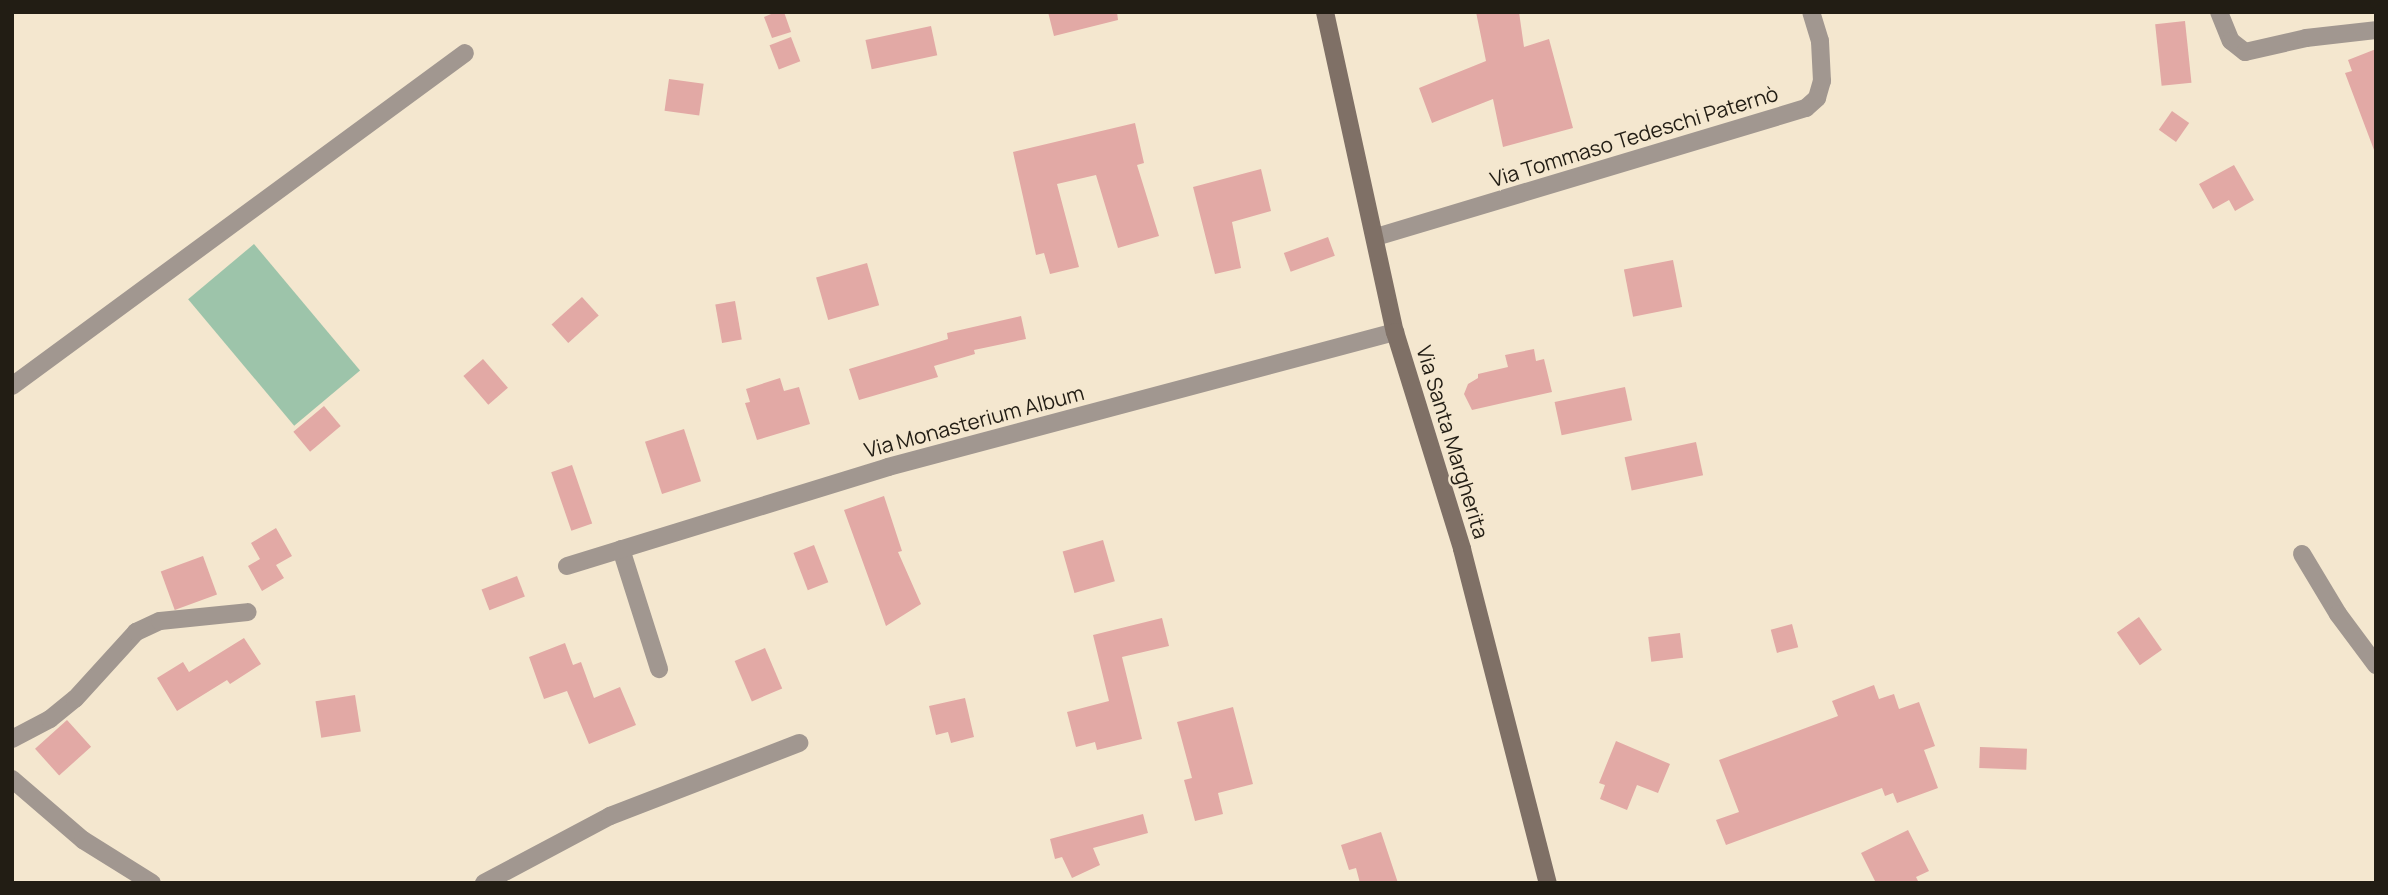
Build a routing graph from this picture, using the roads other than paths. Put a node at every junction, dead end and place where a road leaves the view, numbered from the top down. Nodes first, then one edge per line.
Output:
1 (1325, 12) edge
2 (1811, 12) edge
3 (2220, 12) edge
4 (2376, 30) edge
5 (465, 53) dead end
6 (1376, 237) junction
7 (1395, 332) junction
8 (12, 386) edge
9 (621, 549) junction
10 (2302, 554) dead end
11 (568, 566) dead end
12 (248, 612) dead end
13 (2376, 664) edge
14 (659, 669) dead end
15 (12, 739) edge
16 (799, 743) dead end
17 (12, 779) edge
18 (152, 883) edge
19 (484, 883) edge
20 (1548, 883) edge

1 - 6 street, Via Santa Margherita
2 - 6 street, Via Tommaso Tedeschi Paternò
3 - 4 street
5 - 8 street
6 - 7 street, Via Santa Margherita
7 - 9 street, Via Monasterium Album
7 - 20 street, Via Santa Margherita
9 - 11 street, Via Monasterium Album
9 - 14 street
10 - 13 street
12 - 15 street
16 - 19 street
17 - 18 street

